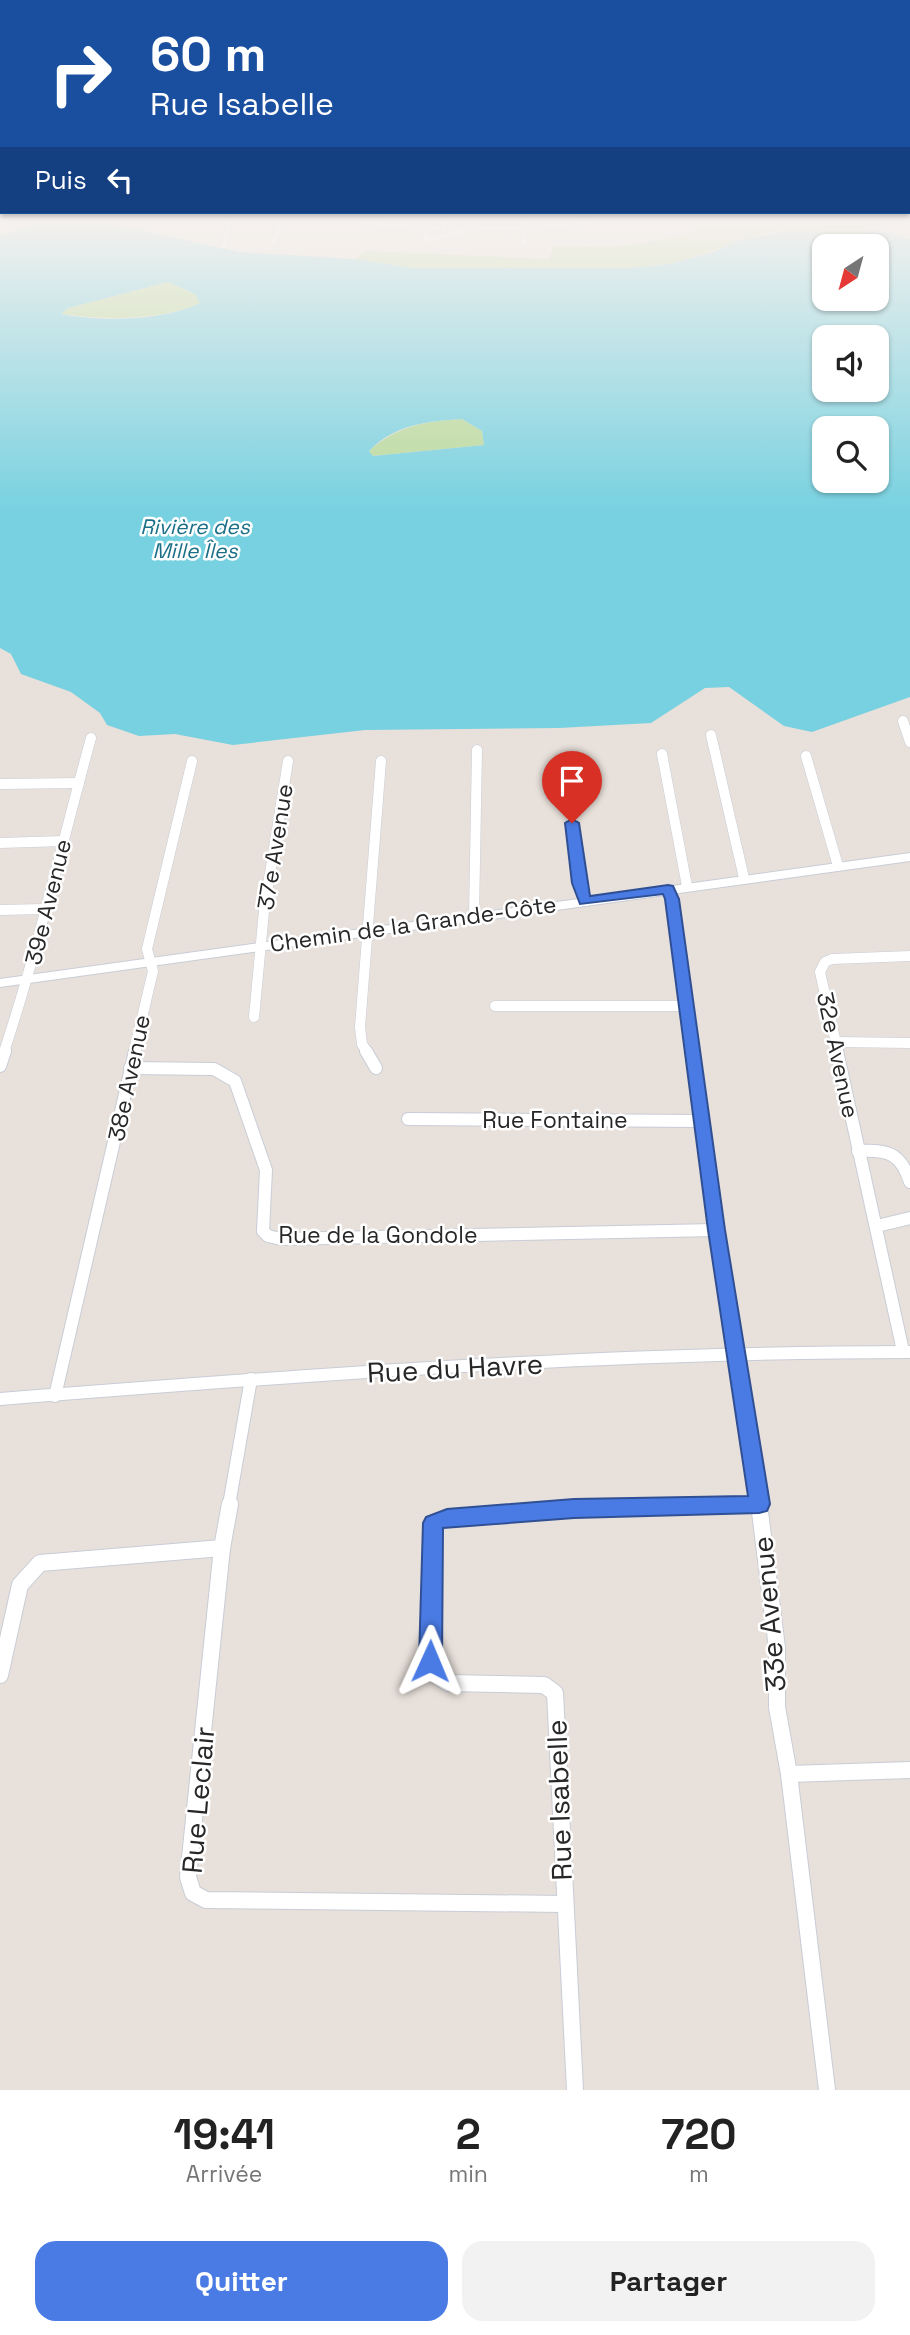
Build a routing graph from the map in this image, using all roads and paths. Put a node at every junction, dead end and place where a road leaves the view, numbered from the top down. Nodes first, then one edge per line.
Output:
1 (903, 721) dead end
2 (710, 735) dead end
3 (91, 738) dead end
4 (910, 742) edge
5 (477, 750) dead end
6 (662, 754) dead end
7 (806, 756) dead end
8 (192, 761) dead end
9 (288, 761) dead end
10 (381, 761) dead end
11 (79, 783) junction
12 (0, 784) edge
13 (570, 803) dead end
14 (63, 841) junction
15 (0, 843) edge
16 (910, 857) edge
17 (838, 866) junction
18 (744, 878) junction
19 (687, 887) junction
20 (668, 889) junction
21 (585, 901) junction
22 (44, 909) junction
23 (0, 910) edge
24 (474, 916) junction
25 (368, 930) junction
26 (262, 945) junction
27 (910, 956) edge
28 (150, 961) junction
29 (29, 979) junction
30 (0, 983) edge
31 (495, 1006) dead end
32 (686, 1006) junction
33 (254, 1017) dead end
34 (836, 1042) junction
35 (910, 1043) edge
36 (0, 1066) edge
37 (130, 1068) junction
38 (376, 1068) dead end
39 (408, 1119) dead end
40 (703, 1121) junction
41 (858, 1151) junction
42 (910, 1182) edge
43 (910, 1218) edge
44 (877, 1226) junction
45 (716, 1230) junction
46 (735, 1352) junction
47 (907, 1352) edge
48 (251, 1379) junction
49 (55, 1396) junction
50 (0, 1399) edge
51 (759, 1504) junction
52 (222, 1548) junction
53 (0, 1675) edge
54 (910, 1770) edge
55 (789, 1774) junction
56 (564, 1904) junction
57 (575, 2090) edge
58 (827, 2090) edge

1 - 4 street
2 - 18 street
3 - 11 street, 39e Avenue
5 - 24 street
6 - 19 street
7 - 17 street
8 - 28 street, 38e Avenue
9 - 26 street, 37e Avenue
10 - 25 street
11 - 12 street
11 - 14 street, 39e Avenue
13 - 21 street
14 - 15 street
14 - 22 street, 39e Avenue
16 - 17 main road, Chemin de la Grande-Côte
17 - 18 main road, Chemin de la Grande-Côte
18 - 19 main road, Chemin de la Grande-Côte
19 - 20 main road, Chemin de la Grande-Côte
20 - 21 main road, Chemin de la Grande-Côte
20 - 32 street, 33e Avenue
21 - 24 main road, Chemin de la Grande-Côte
22 - 23 street
22 - 29 street, 39e Avenue
24 - 25 main road, Chemin de la Grande-Côte
25 - 26 main road, Chemin de la Grande-Côte
25 - 38 street
26 - 28 main road, Chemin de la Grande-Côte
26 - 33 street, 37e Avenue
27 - 34 street, 32e Avenue
28 - 29 main road, Chemin de la Grande-Côte
28 - 37 street, 38e Avenue
29 - 30 main road, Chemin de la Grande-Côte
29 - 36 street, 39e Avenue
31 - 32 street
32 - 40 street, 33e Avenue
34 - 35 street
34 - 41 street, 32e Avenue
37 - 45 street, Rue de la Gondole
37 - 49 street, 38e Avenue
39 - 40 street, Rue Fontaine
40 - 45 street, 33e Avenue
41 - 42 street, 32e Avenue
41 - 44 street, 32e Avenue
43 - 44 street
44 - 47 street, 32e Avenue
45 - 46 street, 33e Avenue
46 - 47 street, Rue du Havre
46 - 48 street, Rue du Havre
46 - 51 street, 33e Avenue
48 - 49 street, Rue du Havre
48 - 52 street, Rue Leclair
49 - 50 street, Rue du Havre
51 - 55 street, 33e Avenue
51 - 56 street, Rue Isabelle
52 - 53 street
52 - 56 street, Rue Leclair
54 - 55 street
55 - 58 street, 33e Avenue
56 - 57 street, Rue Isabelle

